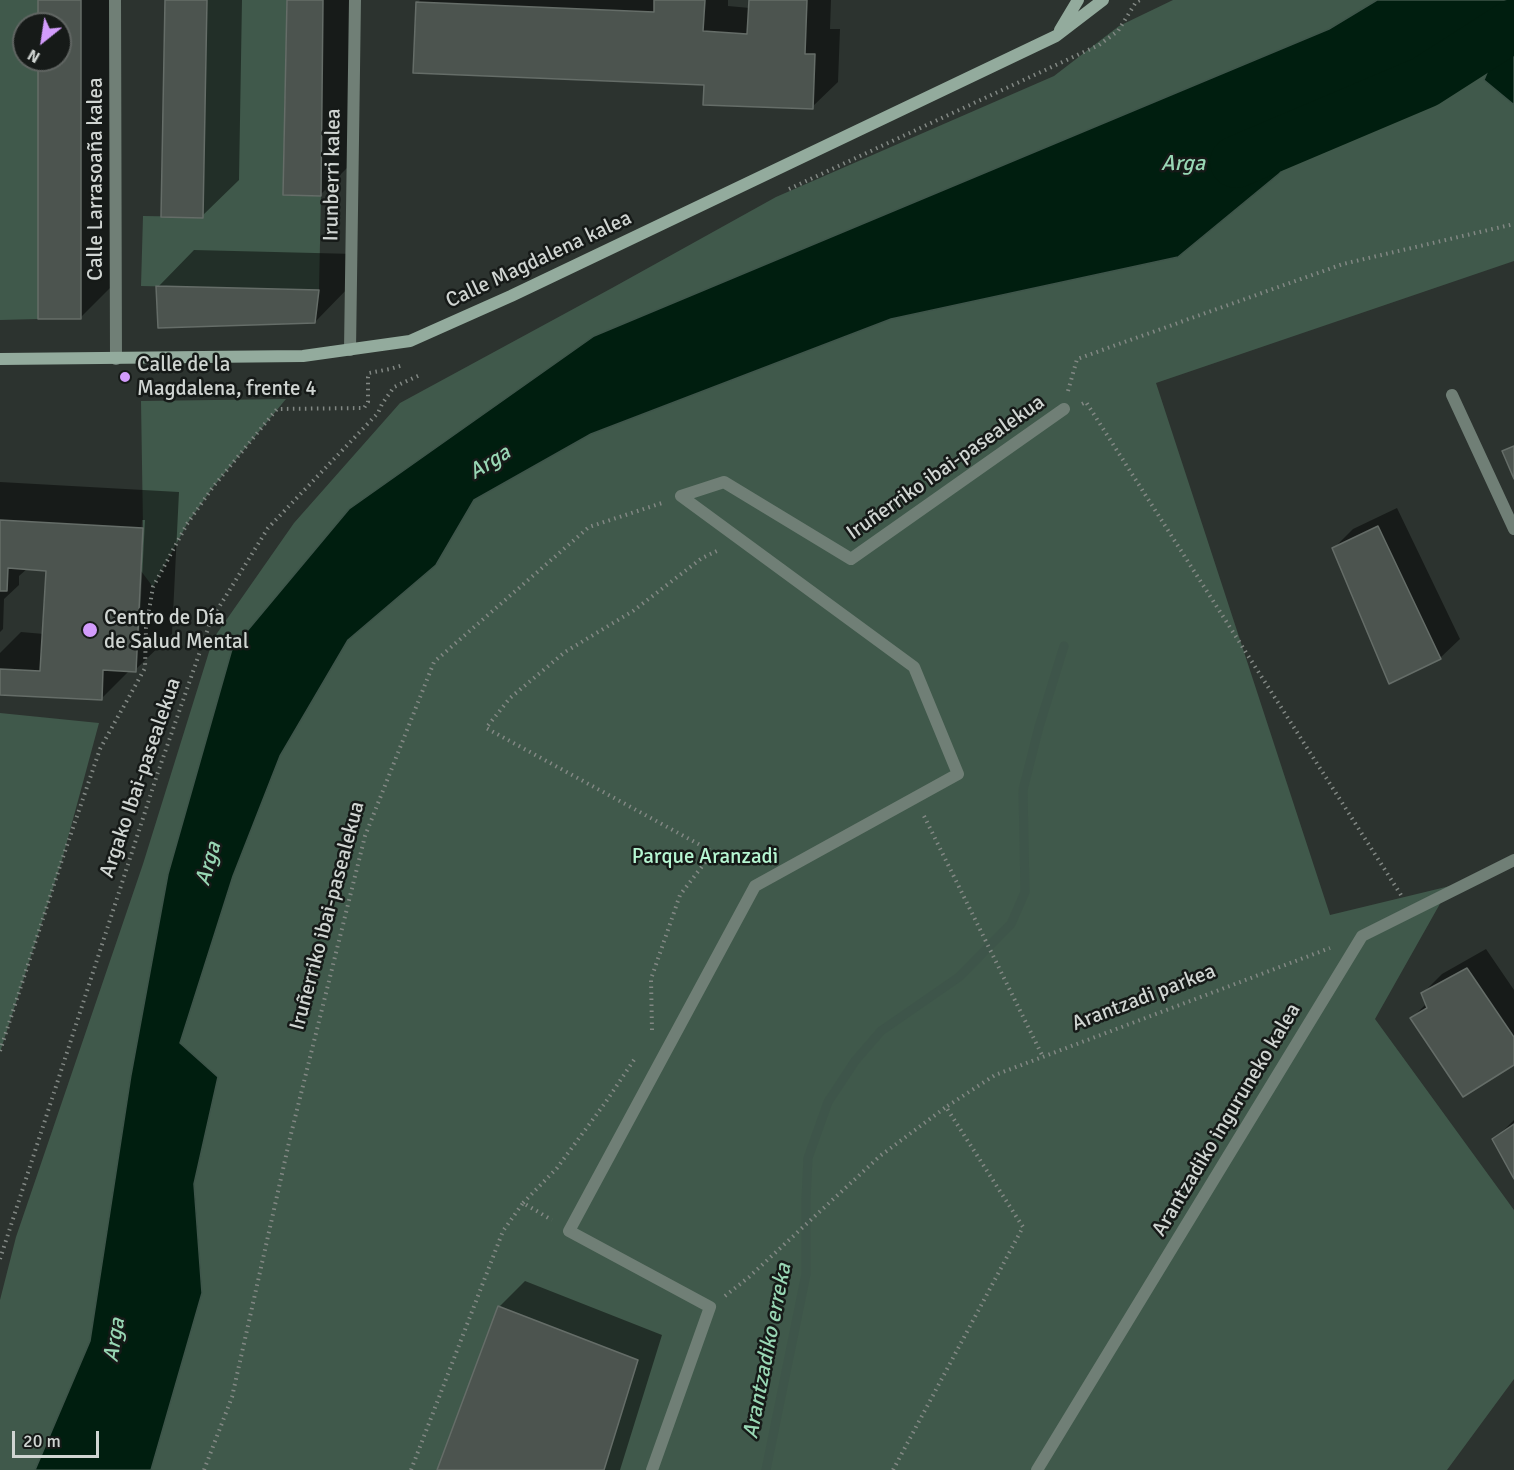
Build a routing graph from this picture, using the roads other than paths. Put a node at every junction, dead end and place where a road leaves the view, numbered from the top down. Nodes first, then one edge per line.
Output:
1 (115, 0) edge
2 (355, 0) edge
3 (1078, 0) edge
4 (1103, 0) edge
5 (1056, 36) junction
6 (350, 350) junction
7 (0, 359) edge
8 (116, 359) junction
9 (1452, 395) dead end
10 (1064, 409) road end
11 (1514, 529) edge
12 (1514, 860) edge
13 (652, 1470) edge
14 (1037, 1470) edge

1 - 8 street, Calle Larrasoaña kalea
2 - 6 street, Irunberri kalea
3 - 5 main road
4 - 5 main road, Calle Magdalena kalea
5 - 6 main road, Calle Magdalena kalea
6 - 8 main road, Calle Magdalena kalea
7 - 8 main road, Calle Magdalena kalea
9 - 11 street
10 - 13 street, Iruñerriko ibai-pasealekua
12 - 14 street, Arantzadiko inguruneko kalea

